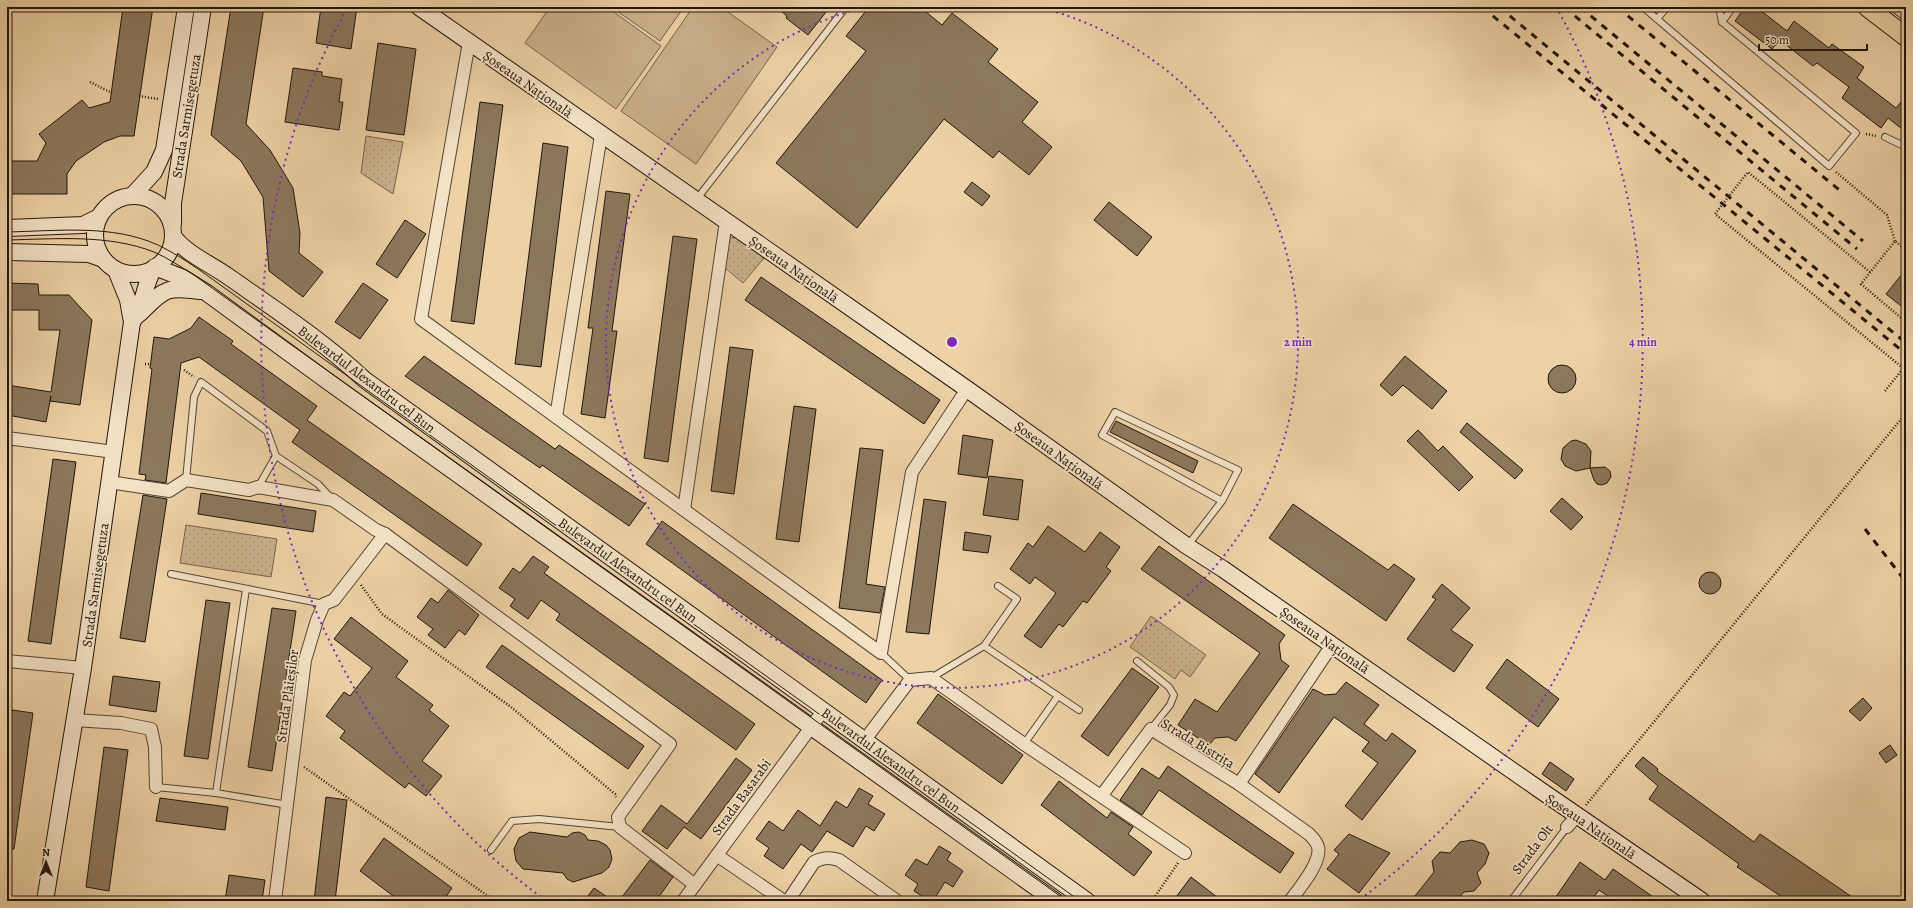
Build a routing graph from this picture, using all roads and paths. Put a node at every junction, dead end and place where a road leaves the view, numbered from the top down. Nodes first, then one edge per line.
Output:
1 (186, 7) edge
2 (203, 7) edge
3 (419, 7) edge
4 (846, 7) edge
5 (1643, 7) edge
6 (1667, 7) edge
7 (1719, 7) edge
8 (1733, 7) edge
9 (1870, 8) edge
10 (1657, 19) junction
11 (1722, 22) junction
12 (1904, 32) edge
13 (469, 42) junction
14 (90, 82) dead end
15 (112, 92) dead end
16 (139, 96) dead end
17 (158, 98) dead end
18 (1856, 133) junction
19 (601, 135) junction
20 (1885, 137) joint
21 (1906, 147) edge
22 (1829, 166) junction
23 (132, 196) junction
24 (695, 201) junction
25 (99, 217) junction
26 (726, 221) junction
27 (7, 228) edge
28 (173, 231) junction
29 (1895, 241) junction
30 (1906, 250) edge
31 (7, 252) edge
32 (103, 259) junction
33 (155, 267) junction
34 (116, 270) junction
35 (1870, 272) junction
36 (207, 293) junction
37 (135, 318) junction
38 (1906, 322) edge
39 (145, 364) dead end
40 (151, 364) dead end
41 (1906, 365) edge
42 (1903, 368) junction
43 (967, 389) junction
44 (1884, 391) dead end
45 (1906, 413) edge
46 (556, 417) junction
47 (7, 438) edge
48 (114, 452) junction
49 (276, 456) junction
50 (186, 480) junction
51 (109, 482) junction
52 (258, 487) junction
53 (333, 500) junction
54 (1222, 501) junction
55 (684, 510) junction
56 (385, 534) junction
57 (1187, 546) junction
58 (171, 574) dead end
59 (354, 575) junction
60 (998, 586) dead end
61 (246, 589) junction
62 (324, 604) junction
63 (1332, 645) junction
64 (984, 646) junction
65 (881, 653) junction
66 (7, 660) edge
67 (1137, 661) dead end
68 (83, 668) junction
69 (931, 678) junction
70 (910, 680) junction
71 (1058, 696) junction
72 (1079, 710) dead end
73 (823, 711) junction
74 (74, 720) junction
75 (811, 727) junction
76 (1151, 729) junction
77 (864, 741) junction
78 (1024, 744) junction
79 (293, 759) junction
80 (1239, 784) junction
81 (156, 786) joint
82 (216, 794) junction
83 (1102, 795) junction
84 (1592, 796) dead end
85 (288, 804) junction
86 (1572, 821) junction
87 (619, 822) junction
88 (491, 850) dead end
89 (1185, 853) joint
90 (718, 856) junction
91 (695, 886) junction
92 (45, 901) edge
93 (275, 901) edge
94 (495, 901) edge
95 (683, 901) edge
96 (784, 901) edge
97 (788, 901) edge
98 (897, 901) edge
99 (1055, 901) edge
100 (1087, 901) edge
101 (1152, 901) edge
102 (1290, 901) edge
103 (1511, 901) edge
104 (1702, 901) edge

1 - 23 street, Strada Sarmisegetuza
2 - 28 street, Strada Sarmisegetuza
3 - 13 street, Șoseaua Națională
4 - 24 lane
5 - 10 lane
6 - 10 lane
7 - 11 lane
8 - 11 lane
9 - 12 main road
10 - 22 lane
11 - 18 lane
13 - 19 street, Șoseaua Națională
13 - 46 street
14 - 15 path
16 - 17 path
18 - 20 path
18 - 22 lane
19 - 24 street, Șoseaua Națională
19 - 46 street
20 - 21 lane
22 - 29 path
23 - 25 street
23 - 28 street
24 - 26 street, Șoseaua Națională
25 - 27 street
25 - 32 street
26 - 43 street, Șoseaua Națională
26 - 55 street
28 - 33 street
28 - 73 street, Bulevardul Alexandru cel Bun
29 - 30 path
29 - 35 path
31 - 32 street
32 - 34 street
33 - 34 street
33 - 36 street, Bulevardul Alexandru cel Bun
33 - 37 street
34 - 37 street, Strada Sarmisegetuza
35 - 38 path
35 - 42 path
36 - 37 street
36 - 75 street, Bulevardul Alexandru cel Bun
37 - 48 street, Strada Sarmisegetuza
39 - 40 path
41 - 42 path
42 - 44 path
43 - 57 street, Șoseaua Națională
43 - 65 street
45 - 84 path
46 - 55 street
47 - 48 street
48 - 51 street, Strada Sarmisegetuza
49 - 50 lane
49 - 52 lane
49 - 53 lane
50 - 51 street
50 - 52 street
51 - 68 street, Strada Sarmisegetuza
52 - 53 street
53 - 56 street
54 - 54 lane
54 - 57 lane
55 - 65 street
56 - 59 street
56 - 87 street
57 - 63 street, Șoseaua Națională
58 - 61 lane
59 - 62 street
59 - 87 path
60 - 64 lane
61 - 62 lane
61 - 82 lane
62 - 79 street, Strada Plăieșilor
63 - 80 street, Strada Bistrița
63 - 86 street, Șoseaua Națională
64 - 69 lane
64 - 71 lane
65 - 70 lane
66 - 68 street
67 - 76 lane
68 - 74 street, Strada Sarmisegetuza
69 - 70 street
69 - 78 street
70 - 77 street
71 - 72 lane
71 - 78 lane
73 - 75 street, Strada Basarabi
73 - 77 street, Bulevardul Alexandru cel Bun
74 - 81 street
74 - 92 street, Strada Sarmisegetuza
75 - 90 street, Strada Basarabi
75 - 99 street, Bulevardul Alexandru cel Bun
76 - 80 street, Strada Bistrița
76 - 83 street, Strada Bistrița
77 - 100 street, Bulevardul Alexandru cel Bun
78 - 83 street
79 - 85 street, Strada Plăieșilor
79 - 94 path
80 - 102 street, Strada Bistrița
81 - 82 lane
82 - 85 lane
83 - 89 street
85 - 93 street, Strada Plăieșilor
86 - 103 lane, Strada Olt
86 - 104 street, Șoseaua Națională
87 - 88 lane
87 - 91 street
89 - 101 path
90 - 91 street, Strada Basarabi
90 - 96 street
91 - 95 street, Strada Basarabi
97 - 98 street

